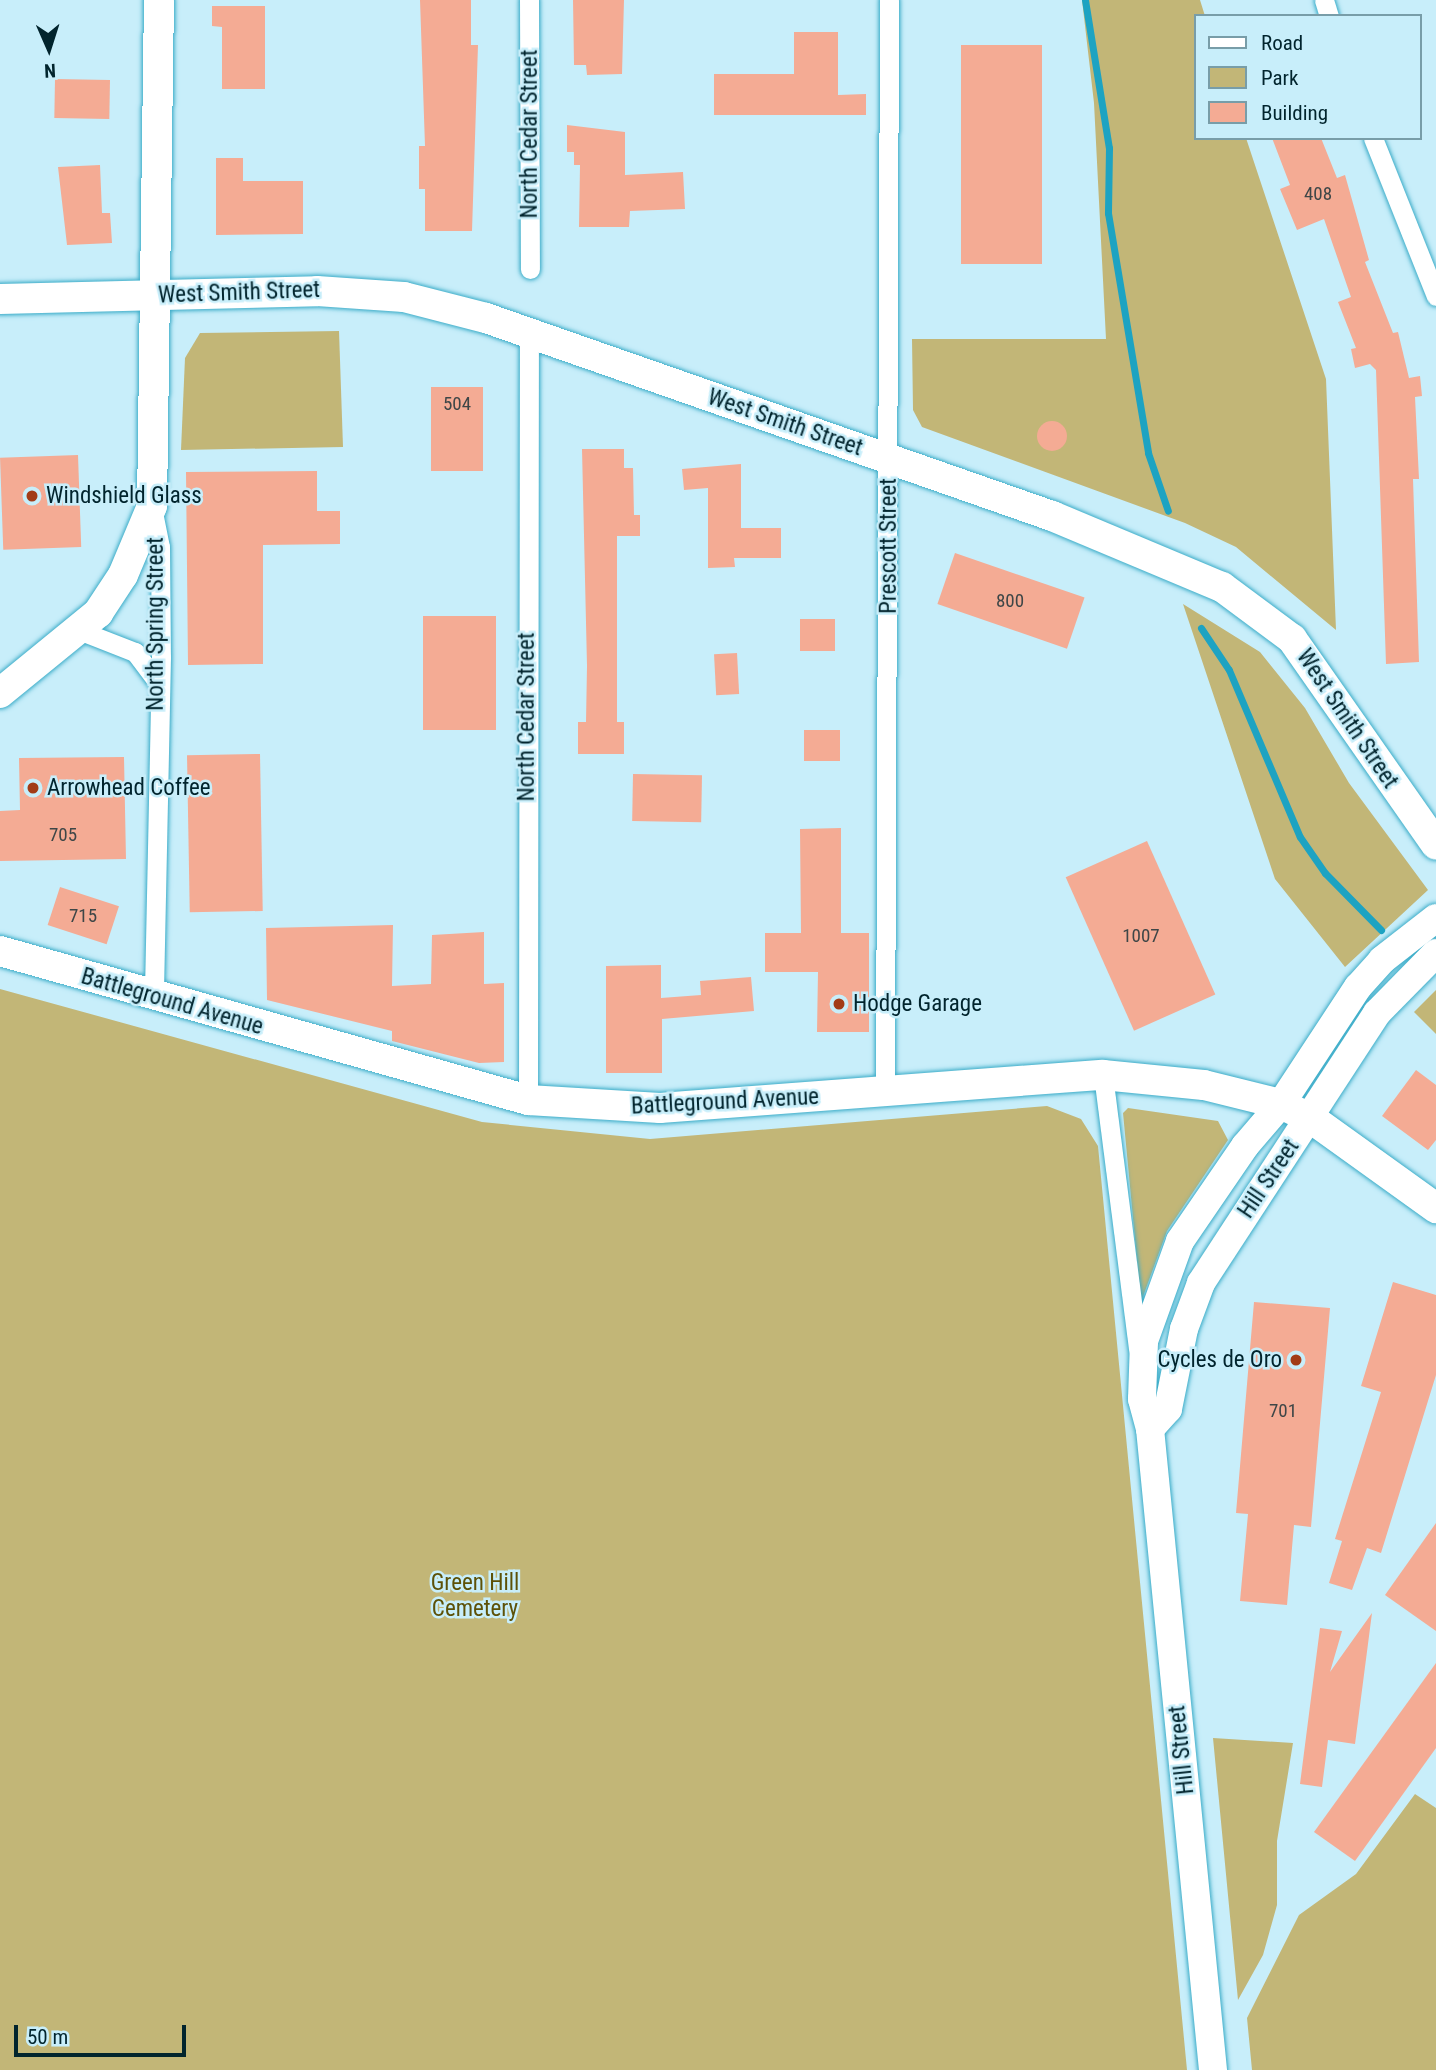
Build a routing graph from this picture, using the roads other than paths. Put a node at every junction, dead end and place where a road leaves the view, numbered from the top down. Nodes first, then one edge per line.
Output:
1 (159, 0) edge
2 (529, 0) edge
3 (889, 0) edge
4 (1374, 140) edge
5 (530, 269) dead end
6 (157, 296) junction
7 (1436, 296) edge
8 (0, 299) edge
9 (529, 333) junction
10 (889, 459) junction
11 (152, 506) junction
12 (81, 631) junction
13 (157, 681) junction
14 (0, 693) edge
15 (1436, 845) edge
16 (1436, 918) edge
17 (0, 951) edge
18 (1436, 953) edge
19 (154, 997) junction
20 (1103, 1075) junction
21 (885, 1092) junction
22 (528, 1100) junction
23 (1281, 1104) junction
24 (1311, 1119) junction
25 (1436, 1208) edge
26 (1141, 1371) junction
27 (1150, 1429) junction
28 (1213, 2070) edge

1 - 6 main road, North Spring Street
2 - 5 street, North Cedar Street
3 - 10 street, Prescott Street
4 - 7 street
6 - 8 main road, West Smith Street
6 - 9 main road, West Smith Street
6 - 11 main road, North Spring Street
9 - 10 main road, West Smith Street
9 - 22 street, North Cedar Street
10 - 15 main road, West Smith Street
10 - 21 street, Prescott Street
11 - 12 main road
11 - 13 street, North Spring Street
12 - 13 street
12 - 14 main road
13 - 19 street, North Spring Street
16 - 23 street, Hill Street
17 - 19 main road, Battleground Avenue
18 - 24 street, Hill Street
19 - 22 main road, Battleground Avenue
20 - 21 main road, Battleground Avenue
20 - 23 main road, Battleground Avenue
20 - 26 street, Hill Street
21 - 22 main road, Battleground Avenue
23 - 24 main road, Battleground Avenue
23 - 26 street, Hill Street
24 - 25 main road, Battleground Avenue
24 - 27 street, Hill Street
26 - 27 street, Hill Street
27 - 28 street, Hill Street

